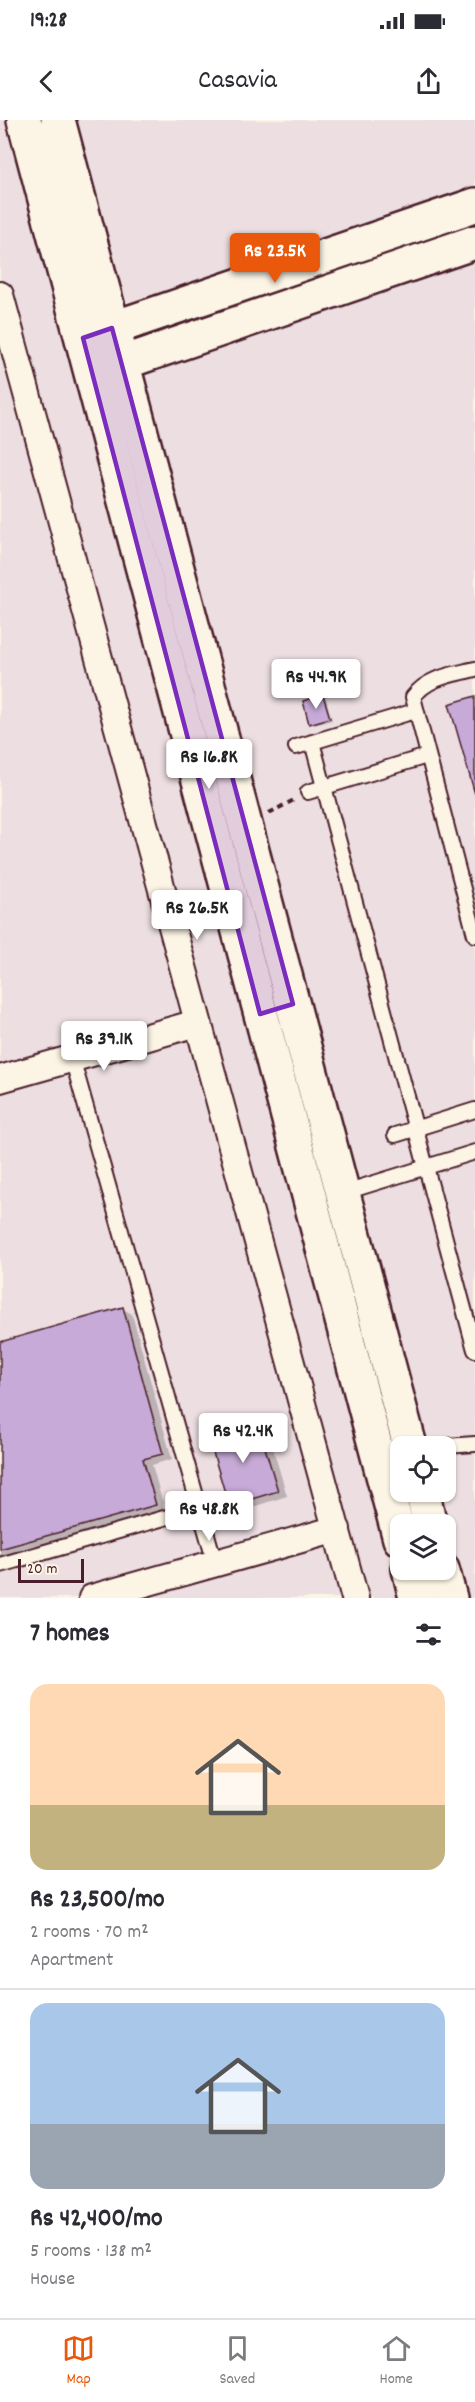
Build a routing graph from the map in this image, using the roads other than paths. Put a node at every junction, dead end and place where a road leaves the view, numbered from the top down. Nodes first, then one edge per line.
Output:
1 (24, 120) edge
2 (58, 120) edge
3 (475, 205) edge
4 (475, 242) edge
5 (0, 295) edge
6 (97, 333) junction
7 (107, 368) junction
8 (475, 669) edge
9 (415, 711) junction
10 (312, 742) junction
11 (296, 747) dead end
12 (427, 756) junction
13 (325, 786) junction
14 (308, 792) road end
15 (475, 935) edge
16 (293, 1004) junction
17 (260, 1014) junction
18 (197, 1023) junction
19 (72, 1058) junction
20 (0, 1079) edge
21 (475, 1110) edge
22 (415, 1129) junction
23 (395, 1135) dead end
24 (475, 1152) edge
25 (425, 1167) junction
26 (342, 1193) junction
27 (475, 1350) edge
28 (407, 1436) edge
29 (475, 1444) edge
30 (456, 1445) edge
31 (199, 1508) junction
32 (394, 1514) edge
33 (337, 1529) junction
34 (215, 1563) junction
35 (0, 1565) edge
36 (412, 1580) edge
37 (445, 1580) edge
38 (92, 1598) edge
39 (355, 1598) edge
40 (416, 1598) edge
41 (450, 1598) edge

1 - 6 street
2 - 6 street
3 - 6 street
4 - 7 street
5 - 18 street
6 - 7 street
7 - 16 street
7 - 17 street
8 - 9 lane
9 - 10 lane
9 - 12 lane
10 - 11 lane
10 - 13 lane
12 - 13 lane
12 - 15 lane
13 - 14 lane
13 - 22 lane
16 - 17 street
16 - 26 street
17 - 32 street
18 - 19 street
18 - 33 street
19 - 20 street
19 - 31 lane
21 - 22 lane
22 - 23 lane
22 - 25 lane
24 - 25 lane
25 - 26 lane
25 - 27 lane
26 - 28 street
29 - 30 lane
31 - 34 lane
31 - 35 lane
33 - 34 street
33 - 39 street
34 - 38 street
36 - 40 street
37 - 41 street

